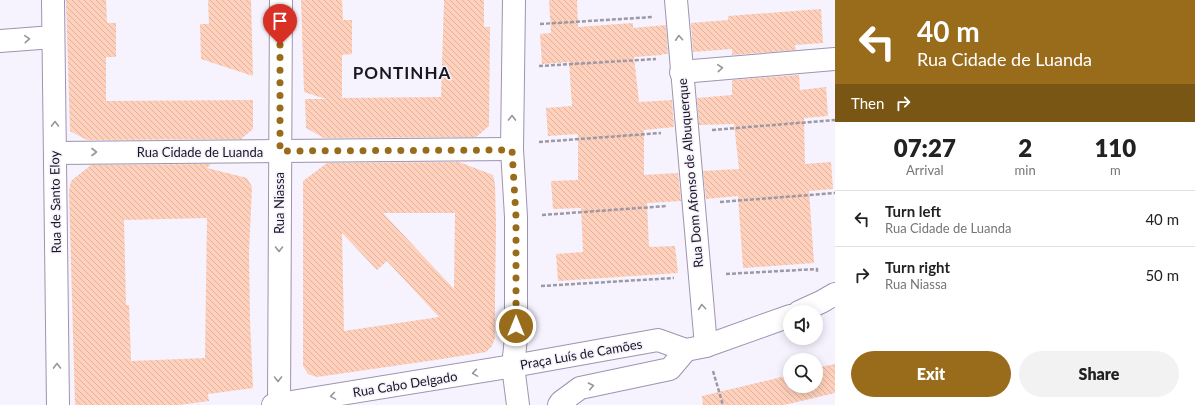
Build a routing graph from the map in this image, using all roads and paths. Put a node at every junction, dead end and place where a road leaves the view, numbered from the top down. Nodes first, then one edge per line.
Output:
1 (53, 0) edge
2 (281, 0) edge
3 (514, 0) edge
4 (676, 8) edge
5 (513, 25) junction
6 (53, 37) junction
7 (0, 41) edge
8 (835, 59) edge
9 (681, 65) junction
10 (513, 68) junction
11 (512, 150) junction
12 (280, 151) junction
13 (55, 153) junction
14 (828, 298) edge
15 (814, 305) edge
16 (783, 318) edge
17 (696, 348) junction
18 (513, 366) junction
19 (58, 405) edge
20 (277, 405) edge
21 (518, 405) edge
22 (559, 405) edge
23 (723, 405) edge

1 - 6 street, Rua de Santo Eloy
2 - 12 street, Rua Niassa
3 - 5 street
4 - 5 path
9 -> 4 street, Rua Dom Afonso de Albuquerque
5 - 10 street
7 -> 6 street
13 -> 6 street, Rua de Santo Eloy
9 -> 8 street
9 - 10 path
17 -> 9 street, Rua Dom Afonso de Albuquerque
11 -> 10 street
11 - 12 street, Rua Cidade de Luanda
11 - 18 street
13 -> 12 street, Rua Cidade de Luanda
12 -> 20 street, Rua Niassa
19 -> 13 street, Rua de Santo Eloy
14 - 15 street
16 - 17 street
17 - 18 street, Praça Luís de Camões
22 -> 17 street
17 - 23 path
18 -> 20 street, Rua Cabo Delgado
18 - 21 street, Praça Luís de Camões

